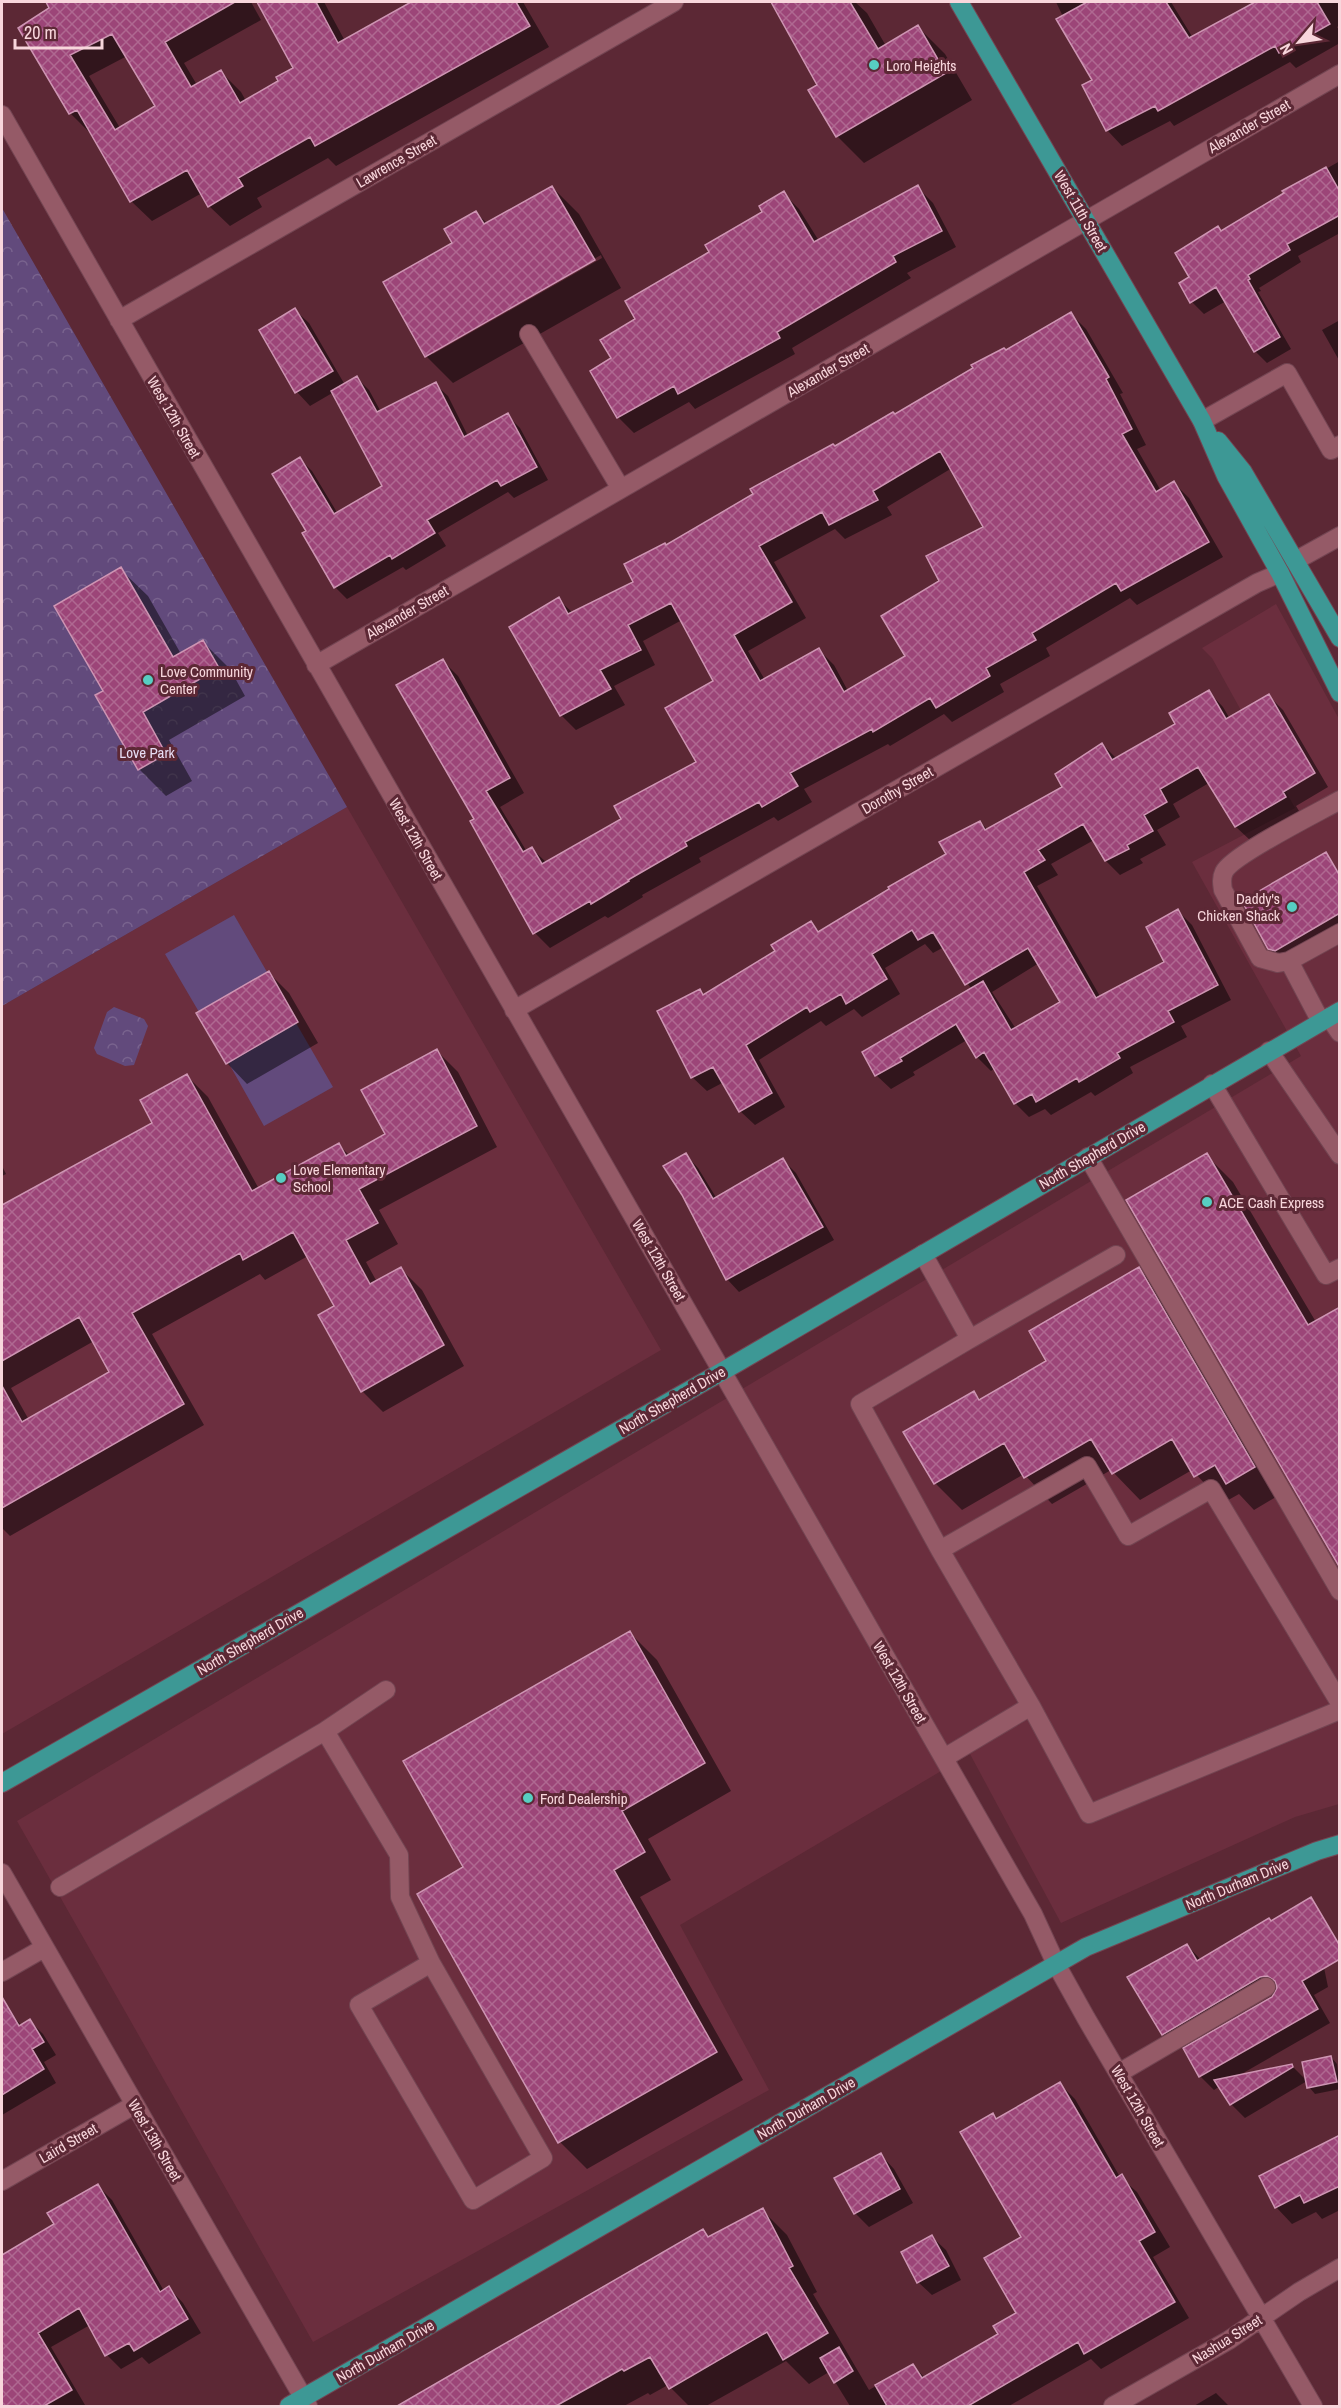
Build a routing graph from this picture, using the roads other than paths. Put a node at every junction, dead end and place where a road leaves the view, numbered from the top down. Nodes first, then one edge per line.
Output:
1 (674, 2) edge
2 (959, 2) edge
3 (1340, 74) edge
4 (2, 115) edge
5 (1087, 221) junction
6 (119, 320) junction
7 (529, 334) dead end
8 (1202, 420) junction
9 (1340, 445) edge
10 (621, 489) junction
11 (1340, 536) edge
12 (1295, 561) junction
13 (1280, 573) junction
14 (1340, 638) edge
15 (316, 665) junction
16 (1340, 693) edge
17 (1340, 801) edge
18 (1340, 933) edge
19 (1289, 961) junction
20 (514, 1010) junction
21 (1330, 1017) edge
22 (1340, 1033) edge
23 (1269, 1051) junction
24 (1212, 1084) junction
25 (1340, 1155) edge
26 (1088, 1157) junction
27 (923, 1254) junction
28 (1116, 1255) dead end
29 (1340, 1268) edge
30 (970, 1339) junction
31 (723, 1371) junction
32 (940, 1550) junction
33 (1340, 1591) edge
34 (386, 1690) dead end
35 (1340, 1703) edge
36 (1031, 1706) junction
37 (1340, 1710) edge
38 (325, 1731) junction
39 (944, 1758) junction
40 (2, 1783) edge
41 (1340, 1844) edge
42 (2, 1873) edge
43 (60, 1887) dead end
44 (44, 1948) junction
45 (431, 1963) junction
46 (1056, 1965) junction
47 (2, 1972) edge
48 (1266, 1987) dead end
49 (1119, 2073) junction
50 (134, 2104) junction
51 (2, 2181) edge
52 (1340, 2268) edge
53 (1262, 2318) junction
54 (300, 2404) edge
55 (1113, 2406) edge
56 (1313, 2406) edge

1 - 6 street, Lawrence Street
2 - 5 main road, West 11th Street
3 - 5 street, Alexander Street
4 - 6 street, West 12th Street
5 - 8 main road, West 11th Street
5 - 10 street, Alexander Street
6 - 15 street, West 12th Street
7 - 10 street
8 - 9 street
8 - 12 main road, West 11th Street
8 - 13 main road, West 11th Street
10 - 15 street, Alexander Street
11 - 12 street
12 - 14 main road, West 11th Street
13 - 16 main road, West 11th Street
13 - 20 street, Dorothy Street
15 - 20 street, West 12th Street
17 - 19 street
18 - 19 street
19 - 21 street
20 - 31 street, West 12th Street
21 - 22 street
21 - 23 main road, North Shepherd Drive
23 - 24 main road, North Shepherd Drive
23 - 25 street
24 - 26 main road, North Shepherd Drive
24 - 29 street
26 - 27 main road, North Shepherd Drive
26 - 33 street
27 - 30 street
27 - 31 main road, North Shepherd Drive
28 - 30 street
30 - 32 street
31 - 39 street, West 12th Street
31 - 40 main road, North Shepherd Drive
32 - 35 street
32 - 36 street
34 - 38 street
36 - 37 street
36 - 39 street
38 - 43 street
38 - 45 street
39 - 46 street, West 12th Street
41 - 46 main road, North Durham Drive
42 - 44 street, West 13th Street
44 - 47 street
44 - 50 street, West 13th Street
45 - 45 street
46 - 49 street, West 12th Street
46 - 54 main road, North Durham Drive
48 - 49 street
49 - 53 street, West 12th Street
50 - 51 street, Laird Street
50 - 54 street, West 13th Street
52 - 53 street, Nashua Street
53 - 55 street, Nashua Street
53 - 56 street, West 12th Street

